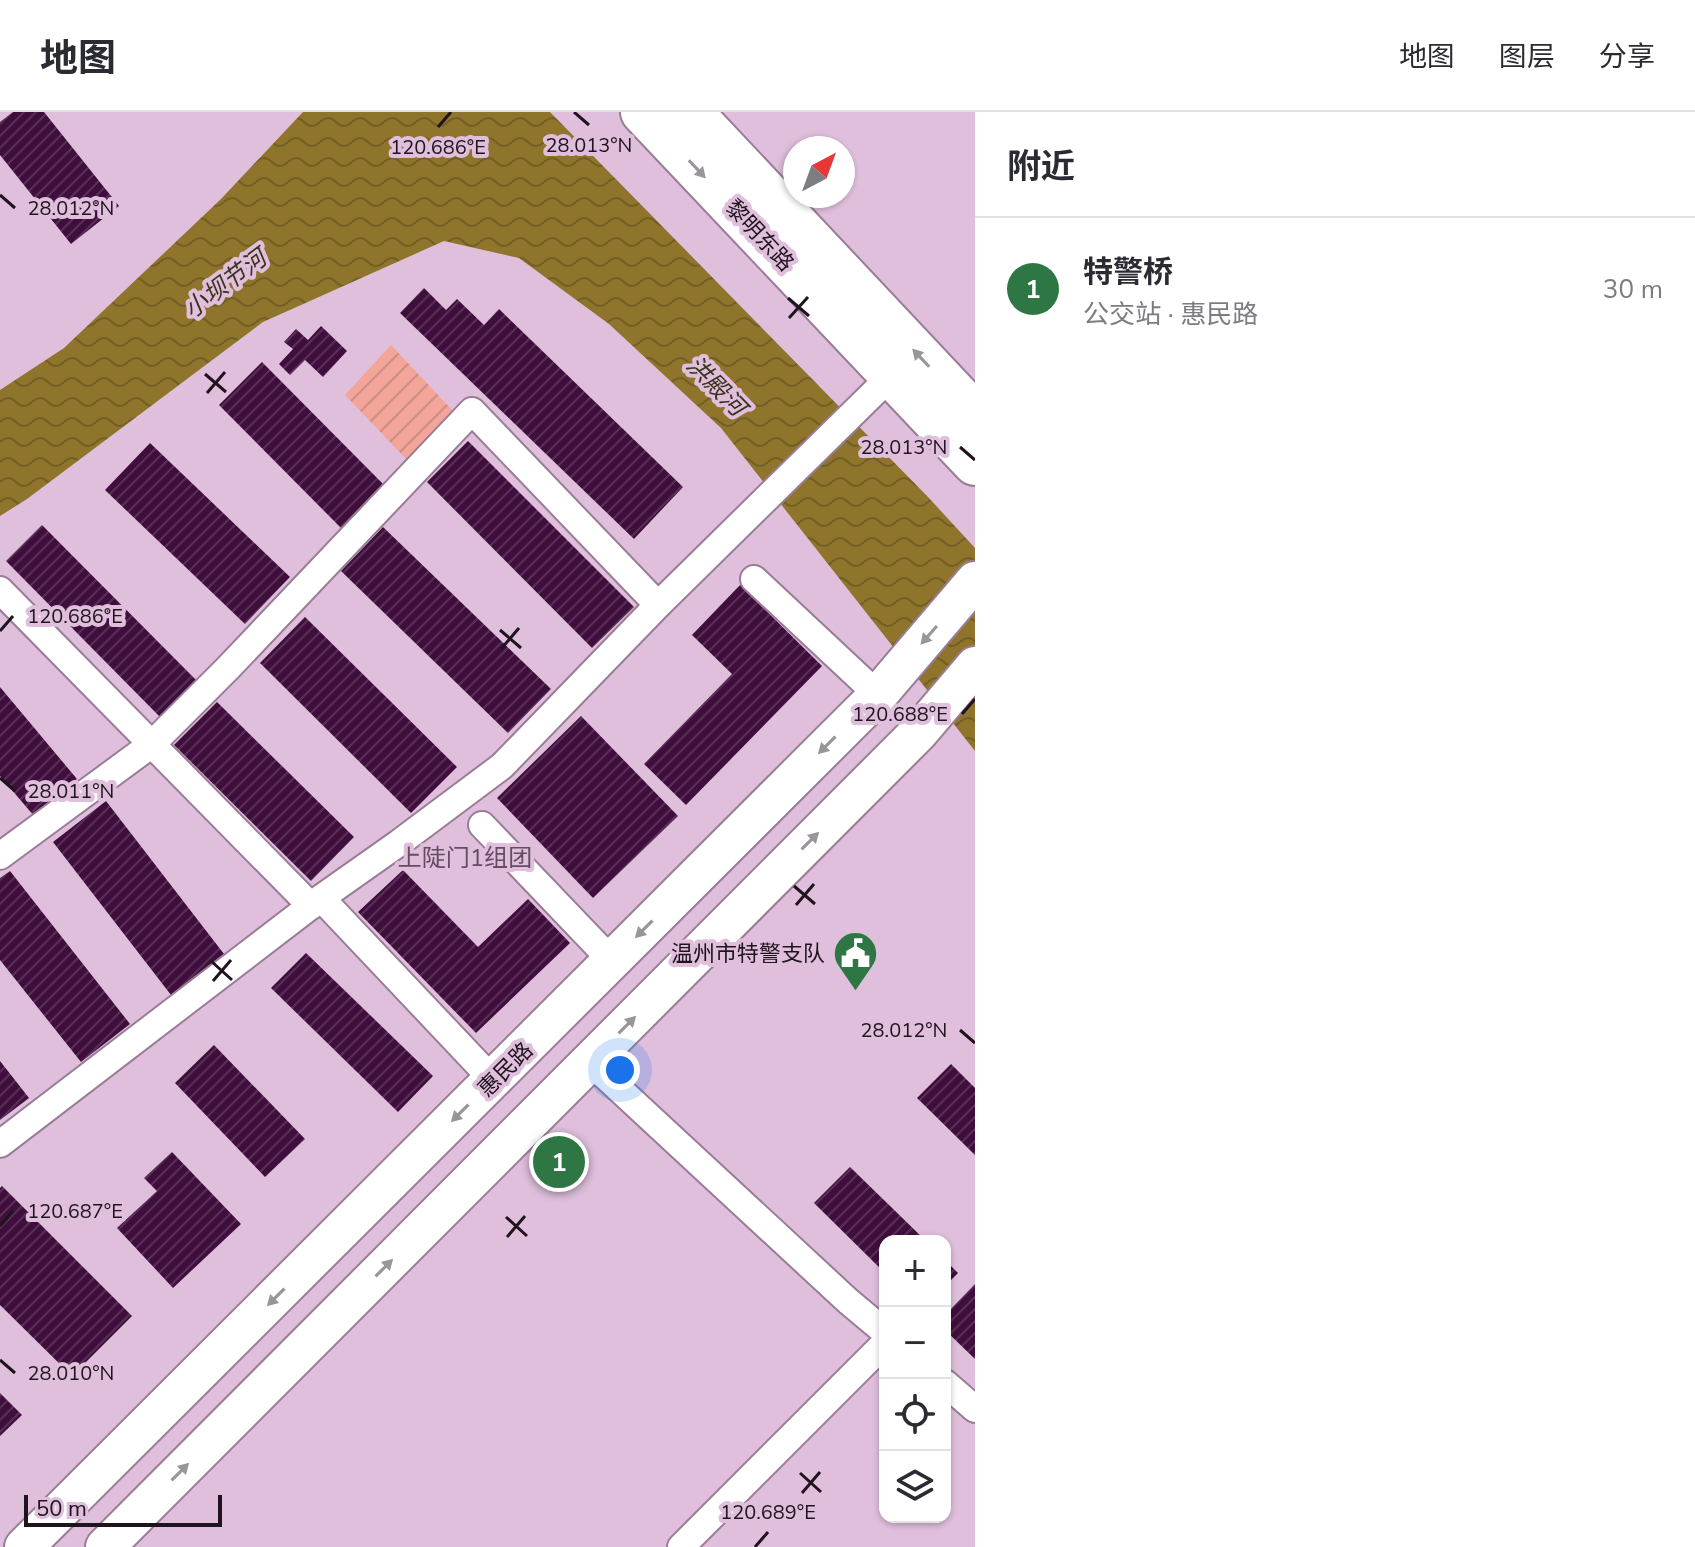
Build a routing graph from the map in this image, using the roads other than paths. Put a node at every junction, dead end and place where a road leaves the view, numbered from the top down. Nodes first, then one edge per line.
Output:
1 (643, 112) edge
2 (690, 112) edge
3 (892, 375) junction
4 (975, 415) edge
5 (975, 463) edge
6 (754, 579) dead end
7 (975, 581) edge
8 (0, 590) edge
9 (658, 605) junction
10 (975, 666) edge
11 (880, 692) junction
12 (152, 744) junction
13 (482, 825) dead end
14 (0, 856) edge
15 (316, 902) junction
16 (612, 961) junction
17 (590, 1062) junction
18 (493, 1080) junction
19 (0, 1144) edge
20 (879, 1327) edge
21 (879, 1349) edge
22 (951, 1388) edge
23 (975, 1409) edge
24 (24, 1547) edge
25 (105, 1547) edge
26 (681, 1547) edge

1 -> 3 highway, 黎明东路
4 -> 2 highway, 黎明东路
3 - 5 highway, 黎明东路
3 - 9 street
6 - 11 street
7 -> 11 main road, 惠民路
8 - 12 street
9 - 12 street
9 - 15 street
17 -> 10 main road
11 -> 16 main road, 惠民路
12 - 14 street
12 - 15 street
13 - 16 street
15 - 18 street
15 - 19 street
16 - 18 main road, 惠民路
17 - 20 street
25 -> 17 main road
18 -> 24 main road, 惠民路
21 - 26 street
22 - 23 street

